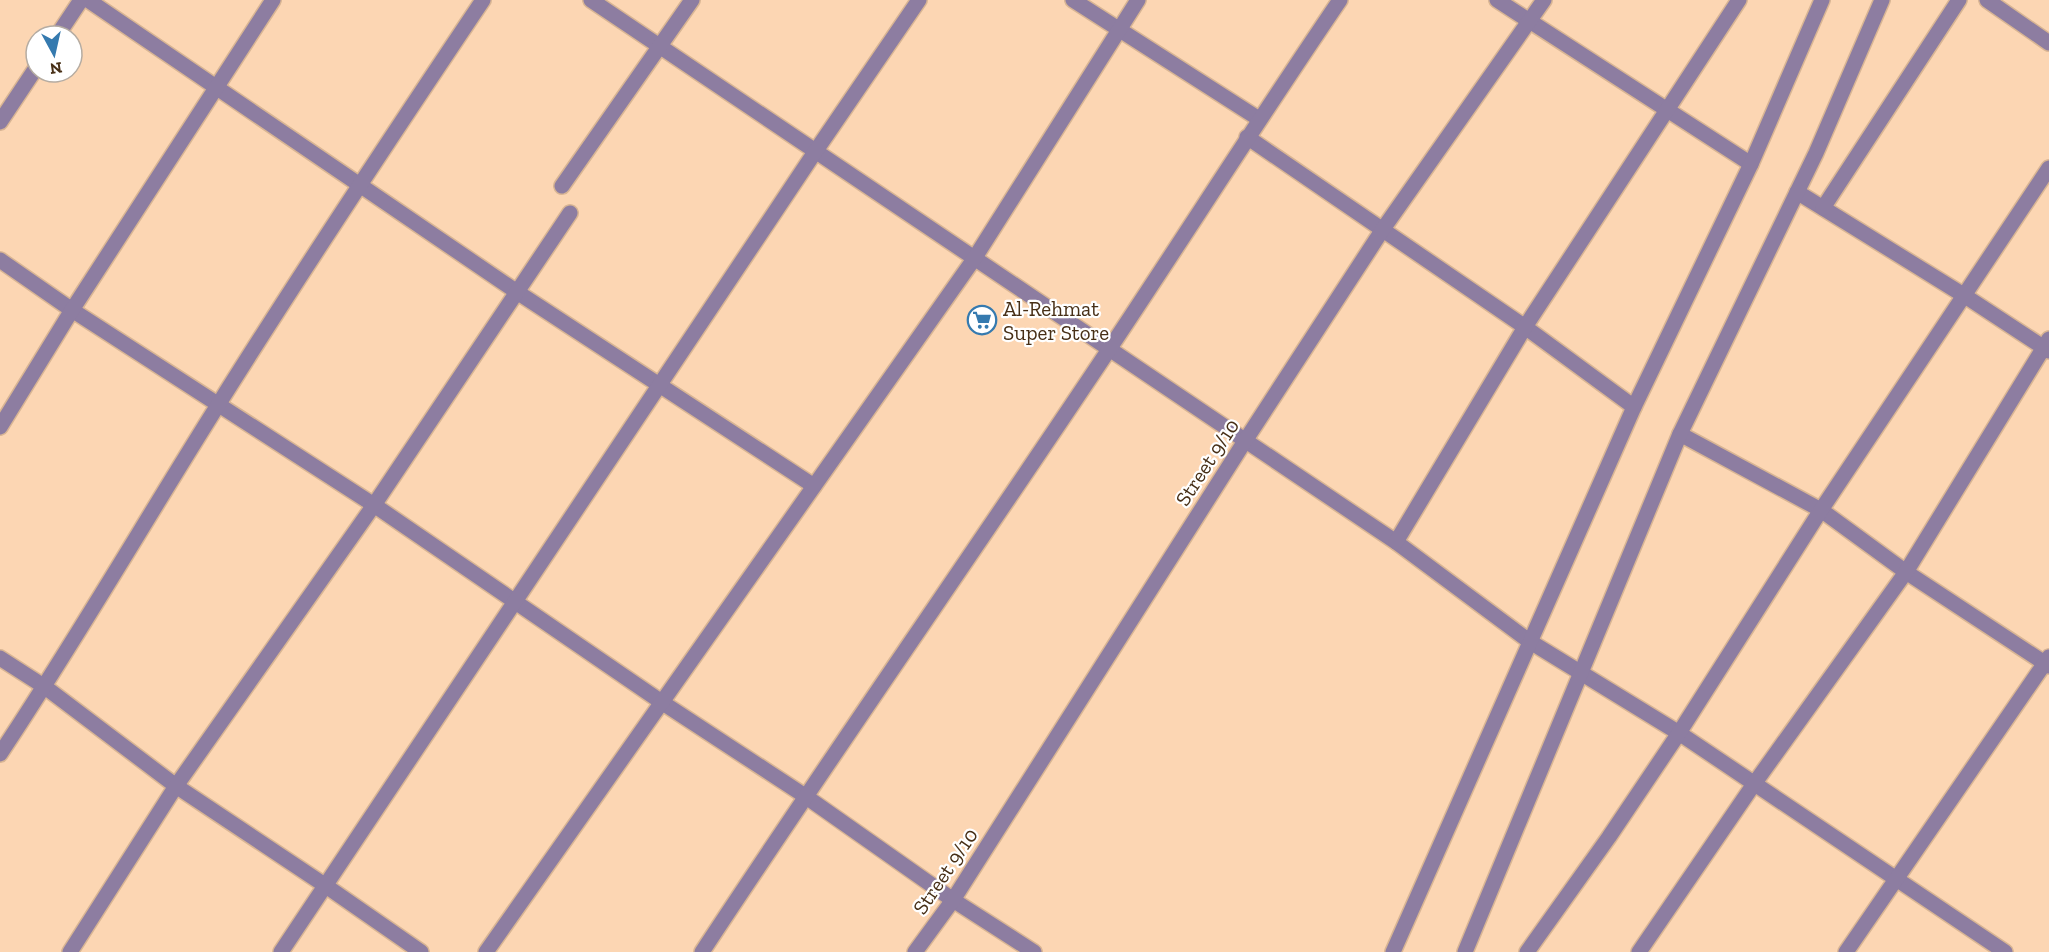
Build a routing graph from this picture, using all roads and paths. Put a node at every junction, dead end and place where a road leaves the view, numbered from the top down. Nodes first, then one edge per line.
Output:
1 (81, 0) edge
2 (88, 0) edge
3 (273, 0) edge
4 (483, 0) edge
5 (591, 0) edge
6 (692, 0) edge
7 (919, 0) edge
8 (1073, 0) edge
9 (1138, 0) edge
10 (1340, 0) edge
11 (1497, 0) edge
12 (1544, 0) edge
13 (1739, 0) edge
14 (1822, 0) edge
15 (1882, 0) edge
16 (1959, 0) edge
17 (1987, 0) edge
18 (1530, 20) junction
19 (65, 24) edge
20 (1119, 30) junction
21 (2049, 43) edge
22 (658, 46) junction
23 (26, 84) edge
24 (216, 87) junction
25 (1666, 111) junction
26 (1259, 119) junction
27 (0, 123) edge
28 (1247, 136) junction
29 (814, 152) junction
30 (1751, 164) junction
31 (2049, 168) edge
32 (359, 185) junction
33 (562, 186) dead end
34 (1797, 192) junction
35 (1823, 208) junction
36 (570, 213) dead end
37 (1383, 229) junction
38 (974, 259) junction
39 (0, 260) edge
40 (516, 292) junction
41 (1965, 296) junction
42 (72, 310) junction
43 (1525, 327) junction
44 (2047, 346) edge
45 (1109, 349) junction
46 (659, 385) junction
47 (218, 406) junction
48 (1634, 407) junction
49 (0, 427) edge
50 (1680, 434) junction
51 (1245, 441) junction
52 (814, 486) junction
53 (374, 505) junction
54 (1821, 510) junction
55 (1396, 543) junction
56 (1906, 572) junction
57 (516, 601) junction
58 (1529, 641) junction
59 (0, 658) edge
60 (2048, 662) edge
61 (1580, 673) junction
62 (45, 687) junction
63 (663, 703) junction
64 (1679, 733) junction
65 (0, 754) edge
66 (1754, 783) junction
67 (176, 786) junction
68 (805, 796) junction
69 (1895, 878) junction
70 (326, 886) junction
71 (953, 900) junction
72 (70, 952) edge
73 (282, 952) edge
74 (421, 952) edge
75 (486, 952) edge
76 (702, 952) edge
77 (915, 952) edge
78 (1034, 952) edge
79 (1393, 952) edge
80 (1465, 952) edge
81 (1527, 952) edge
82 (1640, 952) edge
83 (1845, 952) edge
84 (2005, 952) edge

1 - 19 street
2 - 24 street
3 - 24 street
4 - 32 street
5 - 22 street
6 - 22 street
7 - 29 street
8 - 20 street
9 - 20 street
10 - 26 street
11 - 18 street
12 - 18 street, Street 9/10
13 - 25 street
14 - 30 street
15 - 34 street
16 - 35 street
17 - 21 street
18 - 25 street
18 - 37 street, Street 9/10
20 - 26 street
20 - 38 street
22 - 29 street
22 - 33 street
23 - 27 street
24 - 32 street
24 - 42 street
25 - 30 street
25 - 43 street
26 - 28 street
28 - 37 street
28 - 45 street
29 - 38 street
29 - 46 street
30 - 48 street
31 - 41 street
32 - 40 street
32 - 47 street
34 - 35 street
34 - 50 street
35 - 41 street
36 - 40 street
37 - 43 street
37 - 51 street, Street 9/10
38 - 45 street
38 - 52 street
39 - 42 street
40 - 46 street
40 - 53 street
41 - 44 street
41 - 54 street
42 - 47 street
42 - 49 street
43 - 48 street
43 - 55 street
44 - 56 street
45 - 51 street
45 - 68 street
46 - 52 street
46 - 57 street
47 - 53 street
47 - 62 street
48 - 58 street
50 - 54 street
50 - 61 street
51 - 55 street
51 - 71 street, Street 9/10
52 - 63 street
53 - 57 street
53 - 67 street
54 - 56 street
54 - 64 street
55 - 58 street
56 - 60 street
56 - 66 street
57 - 63 street
57 - 70 street
58 - 61 street
58 - 79 street
59 - 62 street
60 - 69 street
61 - 64 street
61 - 80 street
62 - 65 street
62 - 67 street
63 - 68 street
63 - 75 street
64 - 66 street
64 - 81 street
66 - 69 street
66 - 82 street
67 - 70 street
67 - 72 street
68 - 71 street
68 - 76 street
69 - 83 street
69 - 84 street
70 - 73 street
70 - 74 street
71 - 77 street, Street 9/10
71 - 78 street

